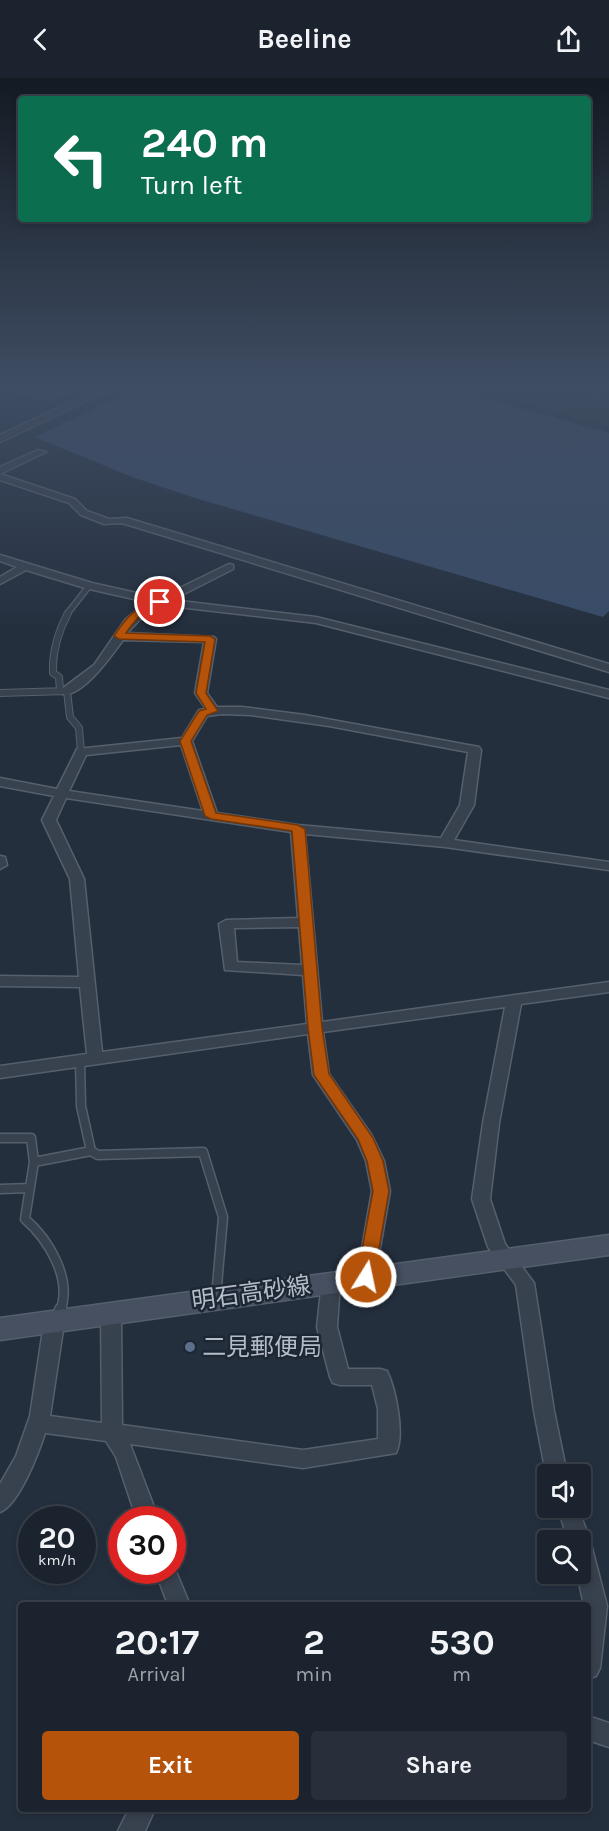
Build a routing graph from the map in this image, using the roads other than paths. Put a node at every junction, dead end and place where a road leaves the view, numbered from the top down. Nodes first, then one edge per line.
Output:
1 (0, 477) edge
2 (0, 558) edge
3 (27, 565) junction
4 (229, 567) dead end
5 (0, 581) edge
6 (89, 586) junction
7 (160, 602) junction
8 (119, 636) junction
9 (609, 668) edge
10 (64, 691) junction
11 (0, 693) edge
12 (609, 694) edge
13 (213, 711) junction
14 (186, 741) junction
15 (81, 752) junction
16 (0, 782) edge
17 (62, 794) junction
18 (211, 816) junction
19 (298, 829) junction
20 (445, 843) junction
21 (0, 860) edge
22 (0, 866) edge
23 (609, 866) edge
24 (306, 922) junction
25 (310, 970) junction
26 (0, 981) edge
27 (88, 982) junction
28 (609, 987) edge
29 (514, 1000) junction
30 (315, 1028) junction
31 (88, 1059) junction
32 (0, 1072) edge
33 (0, 1138) edge
34 (91, 1151) junction
35 (34, 1162) junction
36 (0, 1188) edge
37 (30, 1188) junction
38 (609, 1245) edge
39 (506, 1258) junction
40 (366, 1277) junction
41 (331, 1282) junction
42 (216, 1298) junction
43 (111, 1313) junction
44 (54, 1323) junction
45 (0, 1329) edge
46 (39, 1423) junction
47 (112, 1433) junction
48 (555, 1464) edge
49 (0, 1502) edge
50 (143, 1506) edge
51 (171, 1584) edge
52 (590, 1584) edge
53 (178, 1602) edge
54 (591, 1645) edge
55 (591, 1729) edge
56 (609, 1735) edge
57 (141, 1812) edge
58 (131, 1831) edge

1 - 9 street
2 - 3 street
3 - 5 street
3 - 6 street
4 - 7 street
6 - 7 street
6 - 10 lane
7 - 8 street
7 - 12 street
8 - 10 street
8 - 13 street
10 - 11 lane
10 - 15 lane
13 - 14 street
13 - 20 street
14 - 15 street
14 - 18 street
15 - 17 street
16 - 17 street
17 - 18 street
17 - 27 street
18 - 19 street
19 - 20 street
19 - 24 street
20 - 23 street
21 - 22 street
24 - 25 street
24 - 25 street
25 - 30 street
26 - 27 street
27 - 31 street
28 - 29 street
29 - 30 street
29 - 39 street
30 - 31 street
30 - 40 street
31 - 32 street
31 - 34 lane
33 - 35 lane
34 - 35 lane
34 - 42 lane
35 - 37 lane
36 - 37 lane
37 - 44 lane
38 - 39 main road, 明石高砂線
39 - 40 main road, 明石高砂線
39 - 48 street
40 - 41 main road, 明石高砂線
41 - 42 main road, 明石高砂線
41 - 47 street
42 - 43 main road, 明石高砂線
43 - 44 main road, 明石高砂線
43 - 47 street
44 - 45 main road, 明石高砂線
44 - 46 street
46 - 47 street
46 - 49 street
47 - 50 street
51 - 53 street
52 - 54 street
55 - 56 street
57 - 58 street

